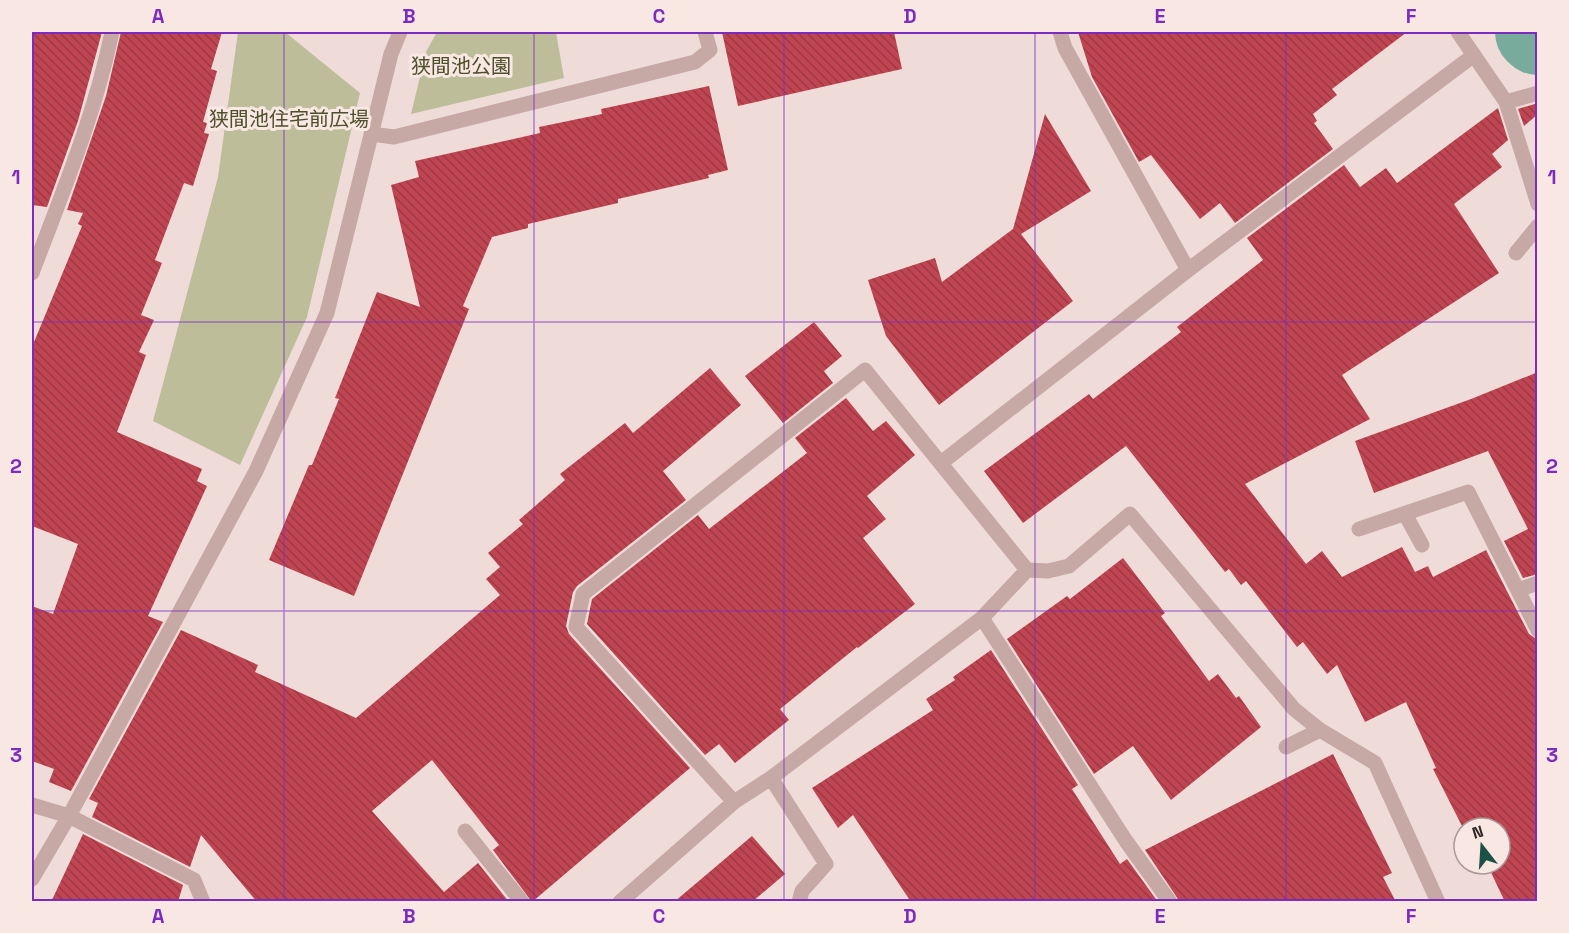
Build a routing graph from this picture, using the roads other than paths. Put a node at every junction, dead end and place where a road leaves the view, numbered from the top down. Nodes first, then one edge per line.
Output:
1 (112, 32) edge
2 (400, 32) edge
3 (705, 32) edge
4 (1060, 32) edge
5 (1458, 32) edge
6 (1474, 55) junction
7 (1537, 93) edge
8 (1506, 102) junction
9 (371, 134) junction
10 (1538, 204) edge
11 (1538, 226) edge
12 (1516, 253) dead end
13 (1188, 270) junction
14 (32, 273) edge
15 (941, 463) junction
16 (1405, 514) junction
17 (1359, 529) dead end
18 (1422, 545) dead end
19 (1027, 570) junction
20 (1538, 583) edge
21 (1518, 590) junction
22 (982, 618) junction
23 (1538, 630) edge
24 (1320, 730) junction
25 (1286, 747) dead end
26 (771, 778) junction
27 (734, 802) junction
28 (32, 806) edge
29 (69, 816) junction
30 (465, 831) dead end
31 (32, 879) edge
32 (203, 902) edge
33 (522, 902) edge
34 (620, 902) edge
35 (799, 902) edge
36 (1170, 902) edge
37 (1438, 902) edge

1 - 14 street
2 - 9 street
3 - 9 street
4 - 13 street
5 - 6 street
6 - 8 street
6 - 13 street
7 - 8 street
8 - 10 street
9 - 29 street
11 - 12 street
13 - 15 street
15 - 19 street
15 - 27 street
16 - 17 street
16 - 18 street
16 - 21 street
19 - 22 street
19 - 24 street
20 - 21 street
21 - 23 street
22 - 26 street
22 - 36 street
24 - 25 street
24 - 37 street
26 - 27 street
26 - 35 street
27 - 34 street
28 - 29 street
29 - 31 street
29 - 32 street
30 - 33 street

